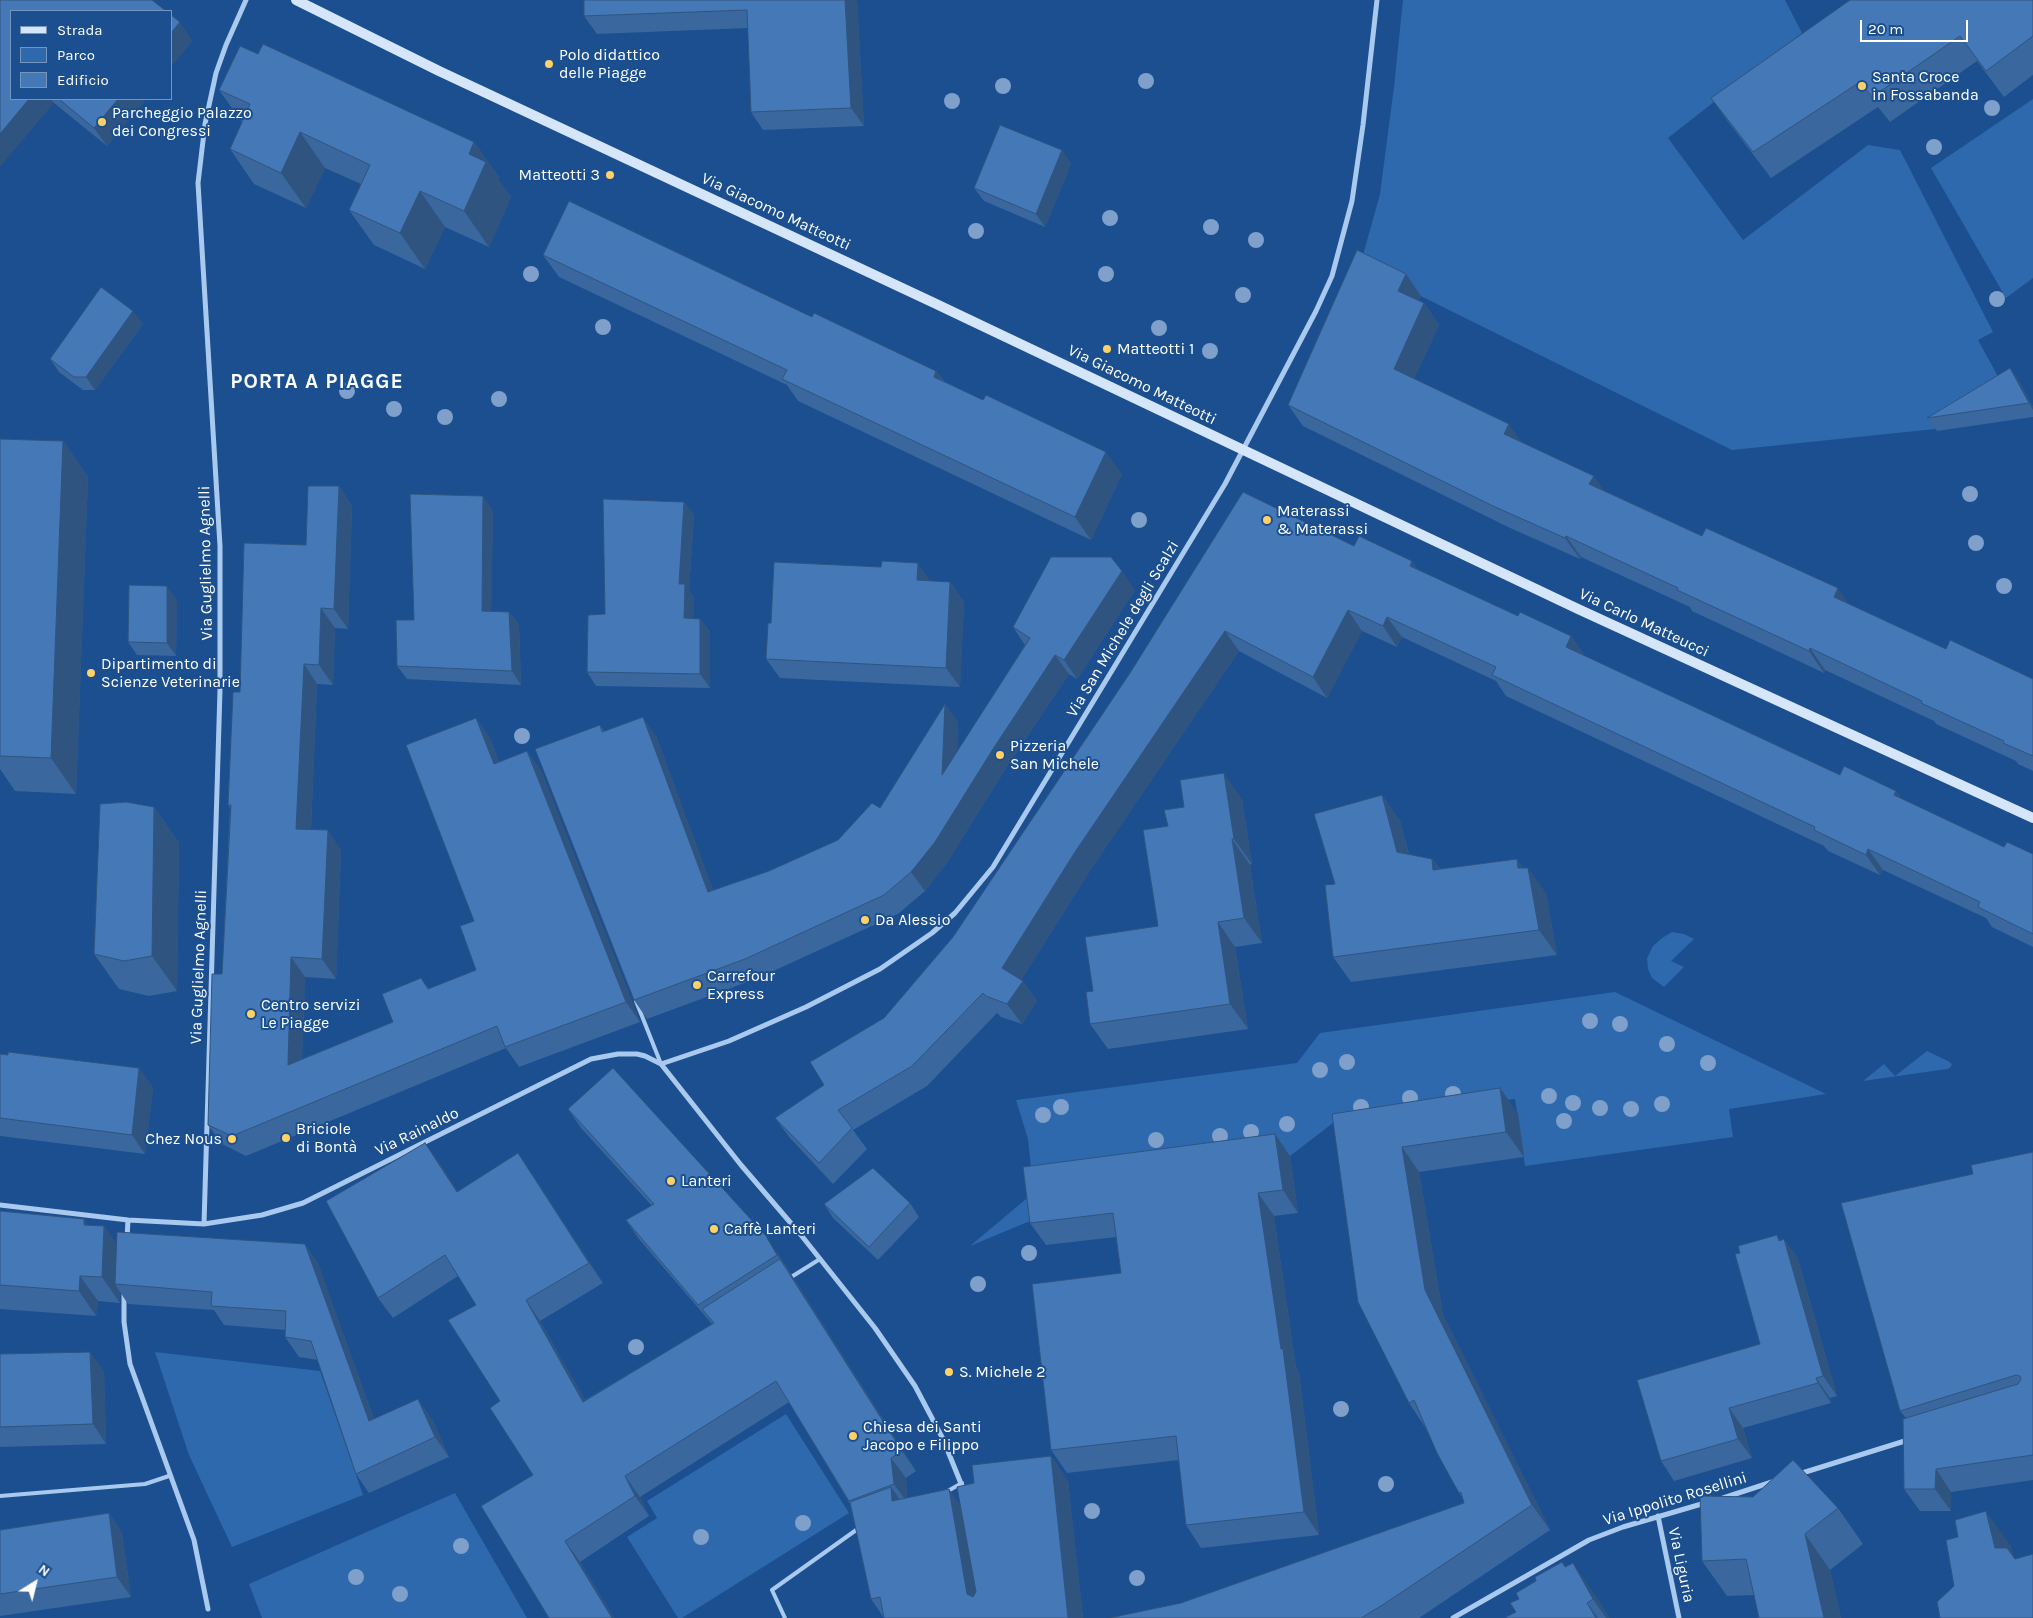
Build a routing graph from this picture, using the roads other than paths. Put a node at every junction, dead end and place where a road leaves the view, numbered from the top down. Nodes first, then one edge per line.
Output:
1 (246, 0) edge
2 (296, 0) edge
3 (1377, 0) edge
4 (1243, 450) junction
5 (2033, 818) edge
6 (635, 999) edge
7 (661, 1064) junction
8 (0, 1205) edge
9 (128, 1220) junction
10 (204, 1224) junction
11 (127, 1243) edge
12 (820, 1259) junction
13 (787, 1279) edge
14 (124, 1280) edge
15 (1911, 1439) edge
16 (169, 1476) junction
17 (1793, 1476) edge
18 (1774, 1482) edge
19 (962, 1483) junction
20 (944, 1492) edge
21 (0, 1496) edge
22 (1720, 1498) edge
23 (967, 1501) edge
24 (1711, 1501) edge
25 (1658, 1516) junction
26 (866, 1524) edge
27 (208, 1609) dead end
28 (785, 1618) edge
29 (1453, 1618) edge
30 (1679, 1618) edge

1 - 10 street, Via Guglielmo Agnelli
2 - 4 main road, Via Giacomo Matteotti
3 - 4 street, Via San Michele degli Scalzi
4 - 5 main road, Via Carlo Matteucci
4 - 7 street, Via San Michele degli Scalzi
6 - 7 lane
7 - 10 street, Via Rainaldo
7 - 12 street
8 - 9 street, Via Rainaldo
9 - 10 street, Via Rainaldo
9 - 11 street
12 - 13 lane
12 - 19 street
14 - 16 street
15 - 17 street
16 - 21 lane
16 - 27 street
18 - 22 street, Via Ippolito Rosellini
19 - 20 lane
19 - 23 street
24 - 25 street, Via Ippolito Rosellini
25 - 29 street, Via Ippolito Rosellini
25 - 30 street, Via Liguria
26 - 28 lane

